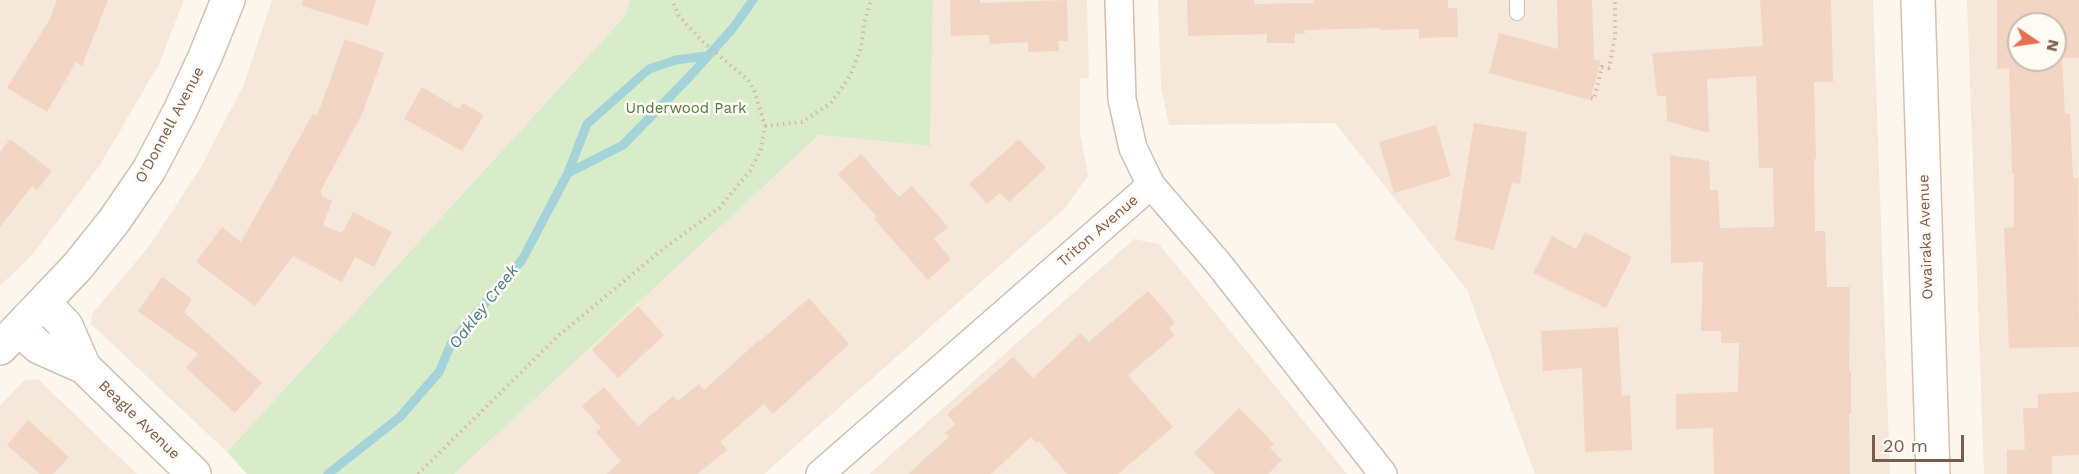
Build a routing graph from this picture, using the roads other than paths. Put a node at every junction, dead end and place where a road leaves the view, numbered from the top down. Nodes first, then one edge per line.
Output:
1 (228, 0) edge
2 (1119, 0) edge
3 (1918, 0) edge
4 (1151, 185) junction
5 (44, 303) junction
6 (9, 339) edge
7 (84, 367) junction
8 (194, 474) edge
9 (820, 474) edge
10 (1383, 474) edge
11 (1933, 474) edge

1 - 5 street, O'Donnell Avenue
2 - 4 street
3 - 11 street, Owairaka Avenue
4 - 9 street, Triton Avenue
4 - 10 street, Triton Avenue
5 - 6 street, O'Donnell Avenue
5 - 7 street, Beagle Avenue
6 - 7 street, Beagle Avenue
7 - 8 street, Beagle Avenue

